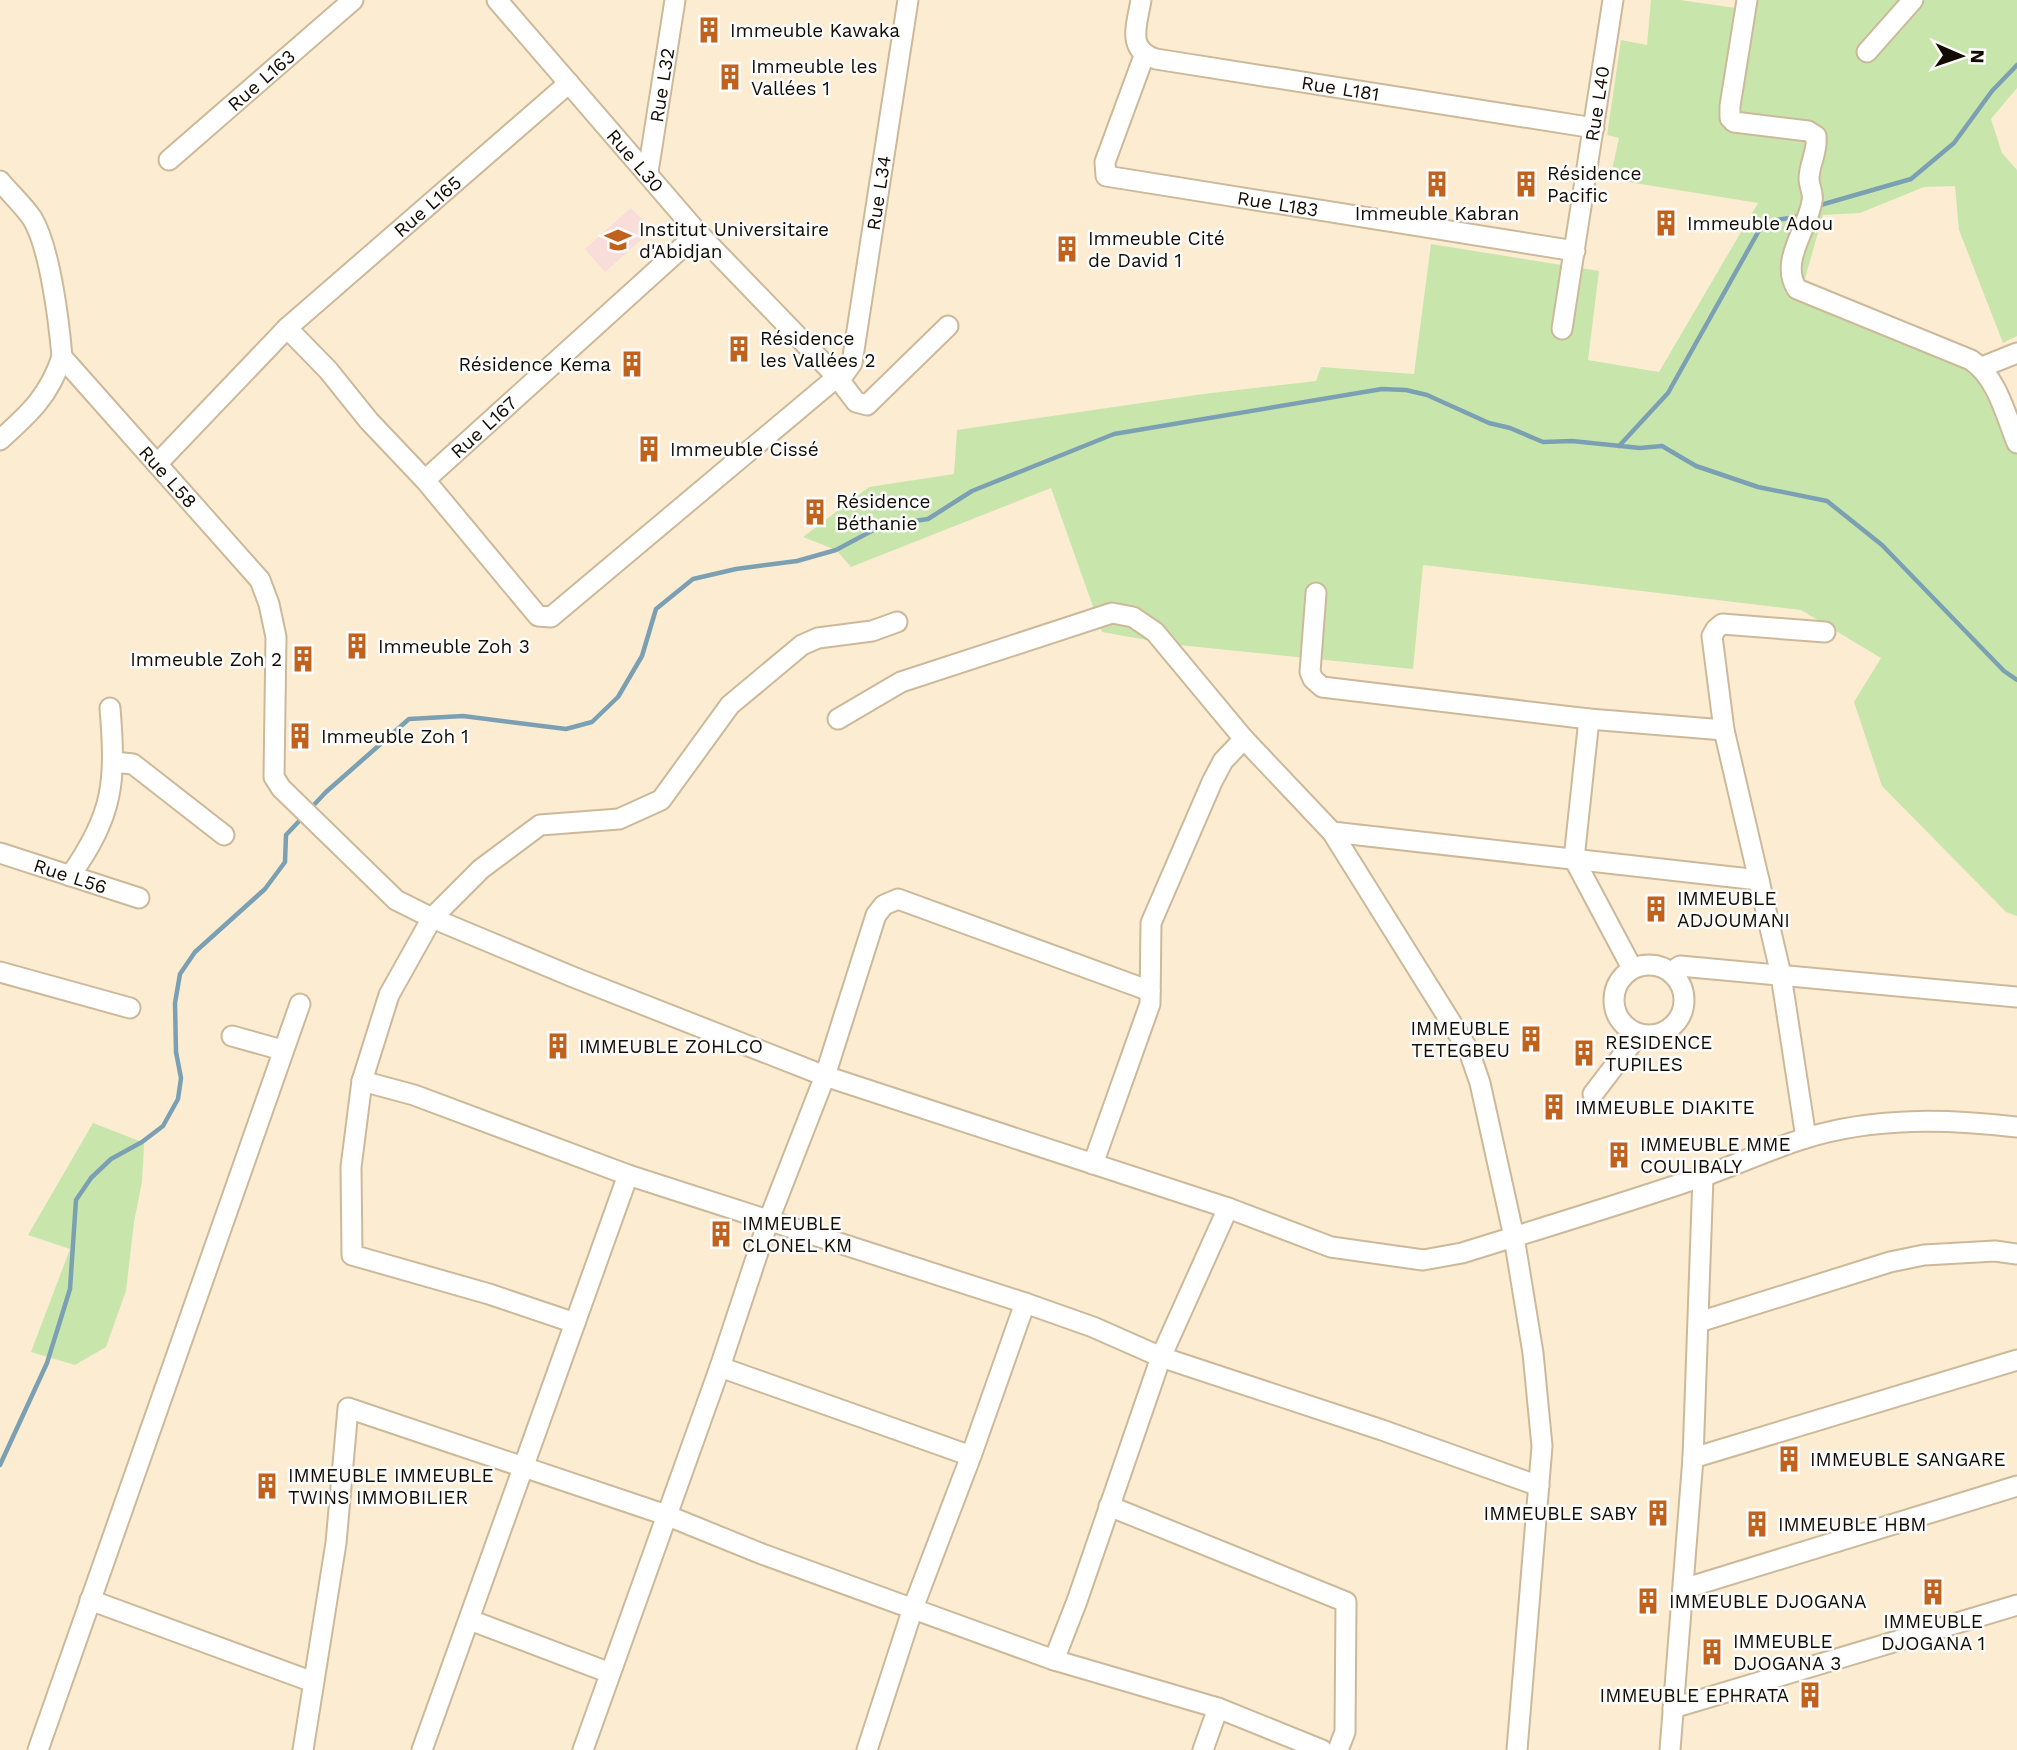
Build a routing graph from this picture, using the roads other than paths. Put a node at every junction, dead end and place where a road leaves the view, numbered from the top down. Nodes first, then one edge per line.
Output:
1 (353, 0) edge
2 (497, 0) edge
3 (675, 0) edge
4 (908, 0) edge
5 (1141, 0) edge
6 (1613, 0) edge
7 (1747, 0) edge
8 (1913, 0) edge
9 (1867, 51) dead end
10 (1144, 56) junction
11 (569, 83) junction
12 (1594, 128) junction
13 (169, 160) dead end
14 (648, 173) junction
15 (0, 181) edge
16 (698, 233) junction
17 (1575, 251) junction
18 (948, 326) dead end
19 (287, 328) junction
20 (1562, 329) dead end
21 (2017, 354) edge
22 (62, 357) junction
23 (1982, 367) junction
24 (837, 377) junction
25 (0, 440) edge
26 (2017, 443) edge
27 (157, 464) junction
28 (425, 480) junction
29 (1316, 593) dead end
30 (897, 622) dead end
31 (1825, 632) dead end
32 (110, 708) dead end
33 (838, 719) dead end
34 (1589, 719) junction
35 (1724, 730) junction
36 (1244, 740) junction
37 (114, 762) junction
38 (1332, 832) junction
39 (224, 835) dead end
40 (0, 853) edge
41 (1574, 859) junction
42 (70, 876) junction
43 (1759, 880) junction
44 (139, 898) dead end
45 (432, 918) junction
46 (1632, 968) junction
47 (0, 972) edge
48 (1671, 972) junction
49 (1781, 975) junction
50 (1150, 991) junction
51 (2017, 997) edge
52 (300, 1004) dead end
53 (130, 1008) dead end
54 (1639, 1034) junction
55 (232, 1036) dead end
56 (282, 1050) junction
57 (825, 1076) junction
58 (362, 1081) junction
59 (1593, 1094) dead end
60 (2017, 1127) edge
61 (1806, 1138) junction
62 (1093, 1164) junction
63 (628, 1175) junction
64 (1703, 1177) junction
65 (1228, 1208) junction
66 (768, 1222) junction
67 (1514, 1237) junction
68 (2017, 1254) edge
69 (1025, 1303) junction
70 (1699, 1322) junction
71 (575, 1323) junction
72 (1161, 1357) junction
73 (2017, 1360) edge
74 (720, 1367) junction
75 (971, 1456) junction
76 (1693, 1458) junction
77 (522, 1468) junction
78 (1539, 1486) junction
79 (2017, 1486) edge
80 (1109, 1506) junction
81 (666, 1516) junction
82 (1683, 1589) junction
83 (90, 1600) junction
84 (2017, 1605) edge
85 (913, 1608) junction
86 (470, 1620) junction
87 (1054, 1660) junction
88 (610, 1673) junction
89 (313, 1682) junction
90 (1218, 1708) junction
91 (1673, 1708) junction
92 (38, 1750) edge
93 (303, 1750) edge
94 (422, 1750) edge
95 (583, 1750) edge
96 (867, 1750) edge
97 (1203, 1750) edge
98 (1322, 1750) edge
99 (1338, 1750) edge
100 (1517, 1750) edge
101 (1670, 1750) edge

1 - 13 street, Rue L163
2 - 11 street, Rue L30
3 - 14 street, Rue L32
4 - 24 street, Rue L34
5 - 10 street
6 - 12 street, Rue L40
7 - 23 street
8 - 9 street
10 - 12 street, Rue L181
10 - 17 street, Rue L183
11 - 14 street, Rue L30
11 - 19 street, Rue L165
12 - 17 street, Rue L40
14 - 16 street, Rue L30
15 - 22 street
16 - 24 street, Rue L30
16 - 28 street, Rue L167
17 - 20 street, Rue L40
18 - 24 street, Rue L30
19 - 27 street, Rue L165
19 - 28 street, Rue L34
21 - 23 street
22 - 25 street
22 - 27 street, Rue L58
23 - 26 street
24 - 28 street, Rue L34
27 - 45 street, Rue L58
29 - 34 street
30 - 45 street
31 - 35 street
32 - 37 street
33 - 36 street
34 - 35 street
34 - 41 street
35 - 43 street
36 - 38 street
36 - 50 street
37 - 39 street
37 - 42 street
38 - 41 street
38 - 67 street
40 - 42 street, Rue L56
41 - 43 street
41 - 46 street
42 - 44 street, Rue L56
43 - 49 street
45 - 57 street
45 - 58 street
46 - 48 street
46 - 54 street
47 - 53 street
48 - 49 street
48 - 54 street
49 - 51 street
49 - 61 street
50 - 57 street
50 - 62 street
52 - 56 street
54 - 59 street
55 - 56 street
56 - 83 street
57 - 62 street
57 - 66 street
58 - 63 street
58 - 71 street
60 - 61 street
61 - 64 street
62 - 65 street
63 - 66 street
63 - 71 street
64 - 67 street
64 - 70 street
65 - 67 street
65 - 72 street
66 - 69 street
66 - 74 street
67 - 78 street
68 - 70 street
69 - 72 street
69 - 75 street
70 - 76 street
71 - 77 street
72 - 78 street
72 - 80 street
73 - 76 street
74 - 75 street
74 - 81 street
75 - 85 street
76 - 82 street
77 - 81 street
77 - 86 street
77 - 89 street
78 - 100 street
79 - 82 street
80 - 87 street
80 - 99 street
81 - 85 street
81 - 88 street
82 - 91 street
83 - 89 street
83 - 92 street
84 - 91 street
85 - 87 street
85 - 96 street
86 - 88 street
86 - 94 street
87 - 90 street
88 - 95 street
89 - 93 street
90 - 97 street
90 - 98 street
91 - 101 street

